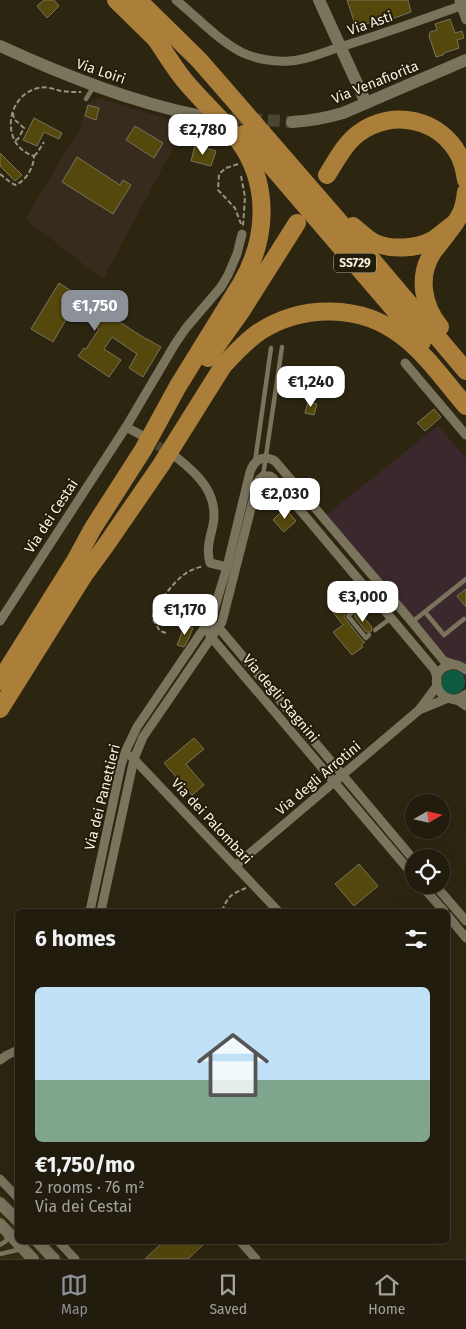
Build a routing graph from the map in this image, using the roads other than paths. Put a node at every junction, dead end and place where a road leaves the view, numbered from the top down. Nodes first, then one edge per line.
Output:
1 (116, 0) edge
2 (138, 0) edge
3 (176, 0) edge
4 (319, 0) edge
5 (462, 3) edge
6 (466, 20) edge
7 (0, 46) edge
8 (340, 47) junction
9 (466, 60) edge
10 (92, 88) junction
11 (86, 99) dead end
12 (366, 103) junction
13 (206, 107) junction
14 (292, 122) tunnel mouth
15 (238, 134) junction
16 (270, 136) junction
17 (327, 175) dead end
18 (466, 180) edge
19 (466, 192) edge
20 (297, 223) dead end
21 (455, 223) junction
22 (242, 234) dead end
23 (282, 347) dead end
24 (271, 348) dead end
25 (466, 361) edge
26 (405, 363) dead end
27 (466, 371) edge
28 (466, 394) edge
29 (466, 406) edge
30 (126, 427) junction
31 (466, 434) edge
32 (143, 436) tunnel mouth
33 (176, 457) tunnel mouth
34 (266, 457) junction
35 (255, 462) junction
36 (263, 476) junction
37 (227, 567) junction
38 (366, 567) junction
39 (80, 568) junction
40 (356, 575) junction
41 (466, 579) edge
42 (372, 595) junction
43 (425, 612) junction
44 (391, 618) junction
45 (464, 619) dead end
46 (0, 621) edge
47 (412, 622) junction
48 (207, 625) junction
49 (219, 628) junction
50 (375, 630) dead end
51 (369, 635) dead end
52 (211, 638) junction
53 (462, 666) edge
54 (0, 681) edge
55 (437, 684) junction
56 (466, 694) edge
57 (449, 698) junction
58 (466, 706) edge
59 (0, 709) edge
60 (419, 710) junction
61 (126, 750) junction
62 (134, 759) junction
63 (342, 775) junction
64 (335, 782) junction
65 (405, 849) edge
66 (405, 865) edge
67 (235, 866) junction
68 (429, 894) edge
69 (443, 894) edge
70 (90, 909) edge
71 (101, 909) edge
72 (276, 909) edge
73 (442, 909) edge
74 (450, 918) edge
75 (466, 921) edge
76 (466, 938) edge
77 (15, 1051) edge
78 (0, 1060) edge
79 (0, 1179) edge
80 (15, 1195) edge
81 (0, 1203) edge
82 (15, 1218) edge
83 (2, 1226) edge
84 (15, 1240) edge
85 (19, 1244) edge
86 (40, 1244) edge
87 (61, 1244) edge
88 (243, 1244) edge
89 (0, 1245) edge
90 (2, 1253) edge
91 (30, 1256) edge
92 (54, 1259) edge
93 (75, 1259) edge
94 (256, 1259) edge

1 - 13 highway, SS729
2 - 16 highway, SS729
3 - 8 street, Via Asti
4 - 8 street
5 - 6 street
5 - 8 street, Via Asti
7 - 10 street, Via Loiri
8 - 12 street
9 - 12 street, Via Venafiorita
10 - 11 lane
10 - 13 street, Via Loiri
12 - 14 street, Via Venafiorita
13 - 15 highway, SS729
15 - 28 highway, SS729
15 - 39 highway
16 - 21 highway
16 - 27 highway, SS729
17 - 18 highway
19 - 21 highway
20 - 39 highway
21 - 25 highway
22 - 30 street, Via dei Cestai
23 - 34 lane
24 - 35 lane
26 - 31 street
29 - 39 highway
30 - 32 street
30 - 46 street, Via dei Cestai
33 - 37 street
34 - 35 street
34 - 36 lane
34 - 38 street
35 - 37 street, Via dei Panettieri
36 - 40 street
36 - 49 street, Via dei Panettieri
37 - 48 street, Via dei Panettieri
38 - 40 street
38 - 47 street
39 - 54 highway
39 - 59 highway
40 - 42 street
41 - 43 lane
42 - 44 street
42 - 51 lane
43 - 45 lane
43 - 47 lane
44 - 50 lane
44 - 55 street
47 - 53 street
48 - 49 street
48 - 52 street, Via degli Stagnini
48 - 61 street, Via dei Panettieri
49 - 52 street, Via dei Panettieri
49 - 63 street, Via degli Stagnini
52 - 62 street, Via dei Panettieri
52 - 64 street, Via degli Stagnini
53 - 55 street
55 - 57 street
55 - 60 street
56 - 57 street
57 - 58 street
57 - 60 street
60 - 63 street, Via degli Arrotini
61 - 62 street, Via dei Palombari
61 - 70 street, Via dei Panettieri
62 - 67 street, Via dei Palombari
62 - 71 street, Via dei Panettieri
63 - 64 street, Via degli Arrotini
63 - 65 street, Via degli Stagnini
64 - 66 street, Via degli Stagnini
64 - 67 street, Via degli Arrotini
67 - 72 street, Via dei Palombari
68 - 73 street
69 - 75 street
74 - 76 street
77 - 78 street
79 - 80 street
81 - 82 street
83 - 84 street
83 - 89 lane
85 - 91 street
86 - 92 street
87 - 93 street
88 - 94 street
90 - 91 lane

